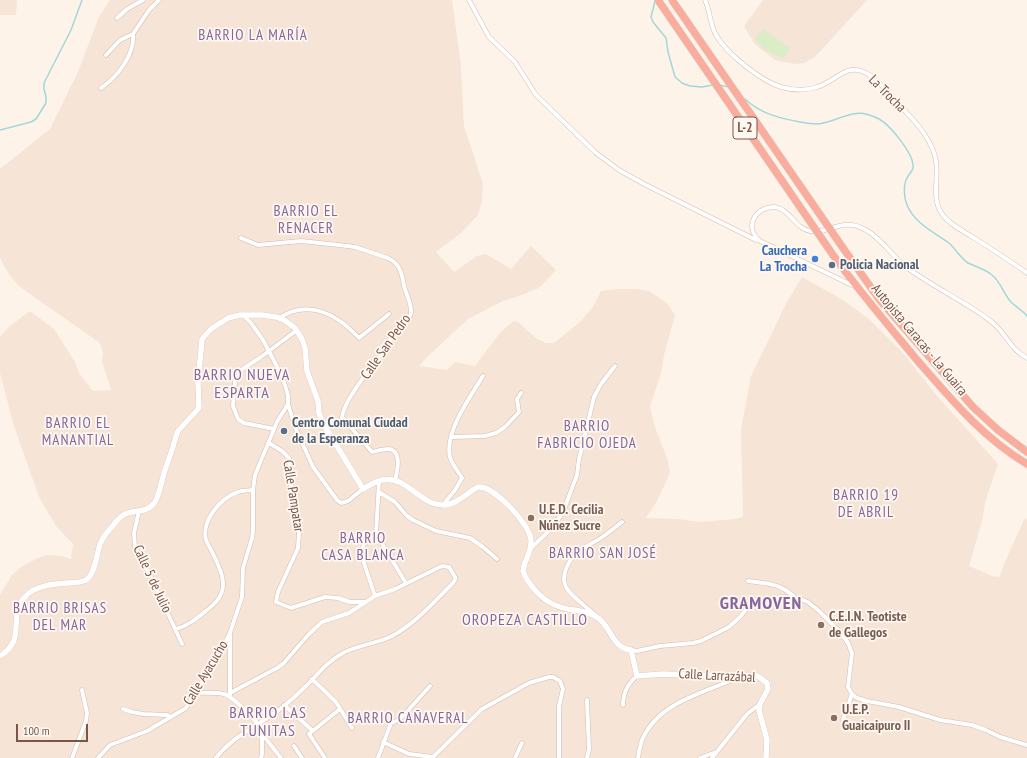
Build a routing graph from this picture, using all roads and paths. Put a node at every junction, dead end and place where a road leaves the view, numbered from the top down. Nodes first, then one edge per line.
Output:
1 (143, 0) edge
2 (159, 0) edge
3 (469, 0) edge
4 (658, 0) edge
5 (672, 0) edge
6 (705, 0) edge
7 (117, 18) dead end
8 (133, 34) junction
9 (106, 56) dead end
10 (101, 88) dead end
11 (241, 238) dead end
12 (764, 244) junction
13 (1027, 272) edge
14 (856, 287) junction
15 (389, 314) dead end
16 (243, 315) junction
17 (279, 318) junction
18 (297, 330) junction
19 (269, 351) junction
20 (1027, 358) edge
21 (615, 366) dead end
22 (483, 376) dead end
23 (521, 393) dead end
24 (288, 404) junction
25 (274, 429) junction
26 (452, 438) junction
27 (269, 443) junction
28 (1027, 452) edge
29 (1027, 464) edge
30 (379, 481) junction
31 (395, 481) junction
32 (363, 489) junction
33 (254, 490) junction
34 (379, 492) junction
35 (443, 505) junction
36 (139, 511) junction
37 (622, 522) dead end
38 (376, 534) junction
39 (529, 551) junction
40 (497, 559) dead end
41 (748, 581) dead end
42 (406, 583) junction
43 (375, 596) junction
44 (797, 598) junction
45 (365, 602) junction
46 (596, 616) junction
47 (176, 629) junction
48 (230, 633) junction
49 (182, 644) dead end
50 (631, 650) junction
51 (0, 656) edge
52 (637, 676) junction
53 (740, 677) junction
54 (312, 679) junction
55 (430, 686) dead end
56 (82, 690) dead end
57 (195, 693) junction
58 (852, 694) junction
59 (230, 695) junction
60 (587, 700) dead end
61 (760, 704) junction
62 (284, 705) junction
63 (623, 705) dead end
64 (123, 709) dead end
65 (340, 709) junction
66 (171, 717) junction
67 (843, 720) dead end
68 (258, 724) junction
69 (352, 728) dead end
70 (313, 731) junction
71 (262, 733) junction
72 (383, 742) junction
73 (522, 744) dead end
74 (1027, 745) edge
75 (294, 746) dead end
76 (716, 752) junction
77 (72, 758) edge
78 (98, 758) edge
79 (216, 758) edge
80 (261, 758) edge
81 (281, 758) edge
82 (302, 758) edge
83 (325, 758) edge
84 (378, 758) edge
85 (515, 758) edge
86 (559, 758) edge
87 (587, 758) edge
88 (638, 758) edge
89 (700, 758) edge
90 (712, 758) edge
91 (766, 758) edge

1 - 7 street
2 - 8 street
3 - 12 street
4 - 14 highway, Autopista Caracas - La Guaira / L-2, bridge
5 - 28 highway, Autopista Caracas - La Guaira / L-2, bridge
6 - 13 street, La Trocha
8 - 9 street
8 - 10 street
11 - 31 street, Calle San Pedro
12 - 14 street
12 - 20 street
14 - 29 highway, Autopista Caracas - La Guaira / L-2
15 - 17 street
16 - 17 street
16 - 19 street
16 - 36 street
17 - 18 street
18 - 19 street
18 - 32 street
19 - 24 street
19 - 25 street
21 - 39 street
22 - 26 street
23 - 26 street
24 - 25 street
24 - 32 street
25 - 27 street
26 - 35 street
27 - 33 street
27 - 45 street, Calle Pampatar
30 - 31 street
30 - 32 street
30 - 34 street
31 - 35 street
33 - 47 street
33 - 48 street
34 - 38 street
34 - 40 street
35 - 39 street
36 - 47 street, Calle 5 de Julio
36 - 51 street
37 - 46 street
38 - 42 street
38 - 43 street
39 - 46 street
41 - 44 street
42 - 43 street
42 - 54 street
43 - 45 street
44 - 50 street
44 - 58 street
45 - 59 street
46 - 50 street
47 - 49 street, Calle 5 de Julio
48 - 57 street, Calle Ayacucho
48 - 59 street
50 - 52 street
52 - 53 street, Calle Larrazábal
52 - 63 street
53 - 61 street, Calle Larrazábal
53 - 88 street
54 - 62 street
54 - 65 street
55 - 72 street
56 - 77 street
57 - 59 street
57 - 66 street, Calle Ayacucho
58 - 67 street
58 - 74 street
59 - 68 street
60 - 87 street
61 - 76 street
61 - 91 street, Calle Larrazábal
62 - 68 street
62 - 70 street
64 - 66 street
65 - 69 street
65 - 70 street
66 - 78 street, Calle Ayacucho
68 - 71 street
68 - 79 street
70 - 83 street
71 - 80 street
71 - 81 street
72 - 84 street
72 - 86 street
73 - 85 street
75 - 82 street
76 - 89 street
76 - 90 street

